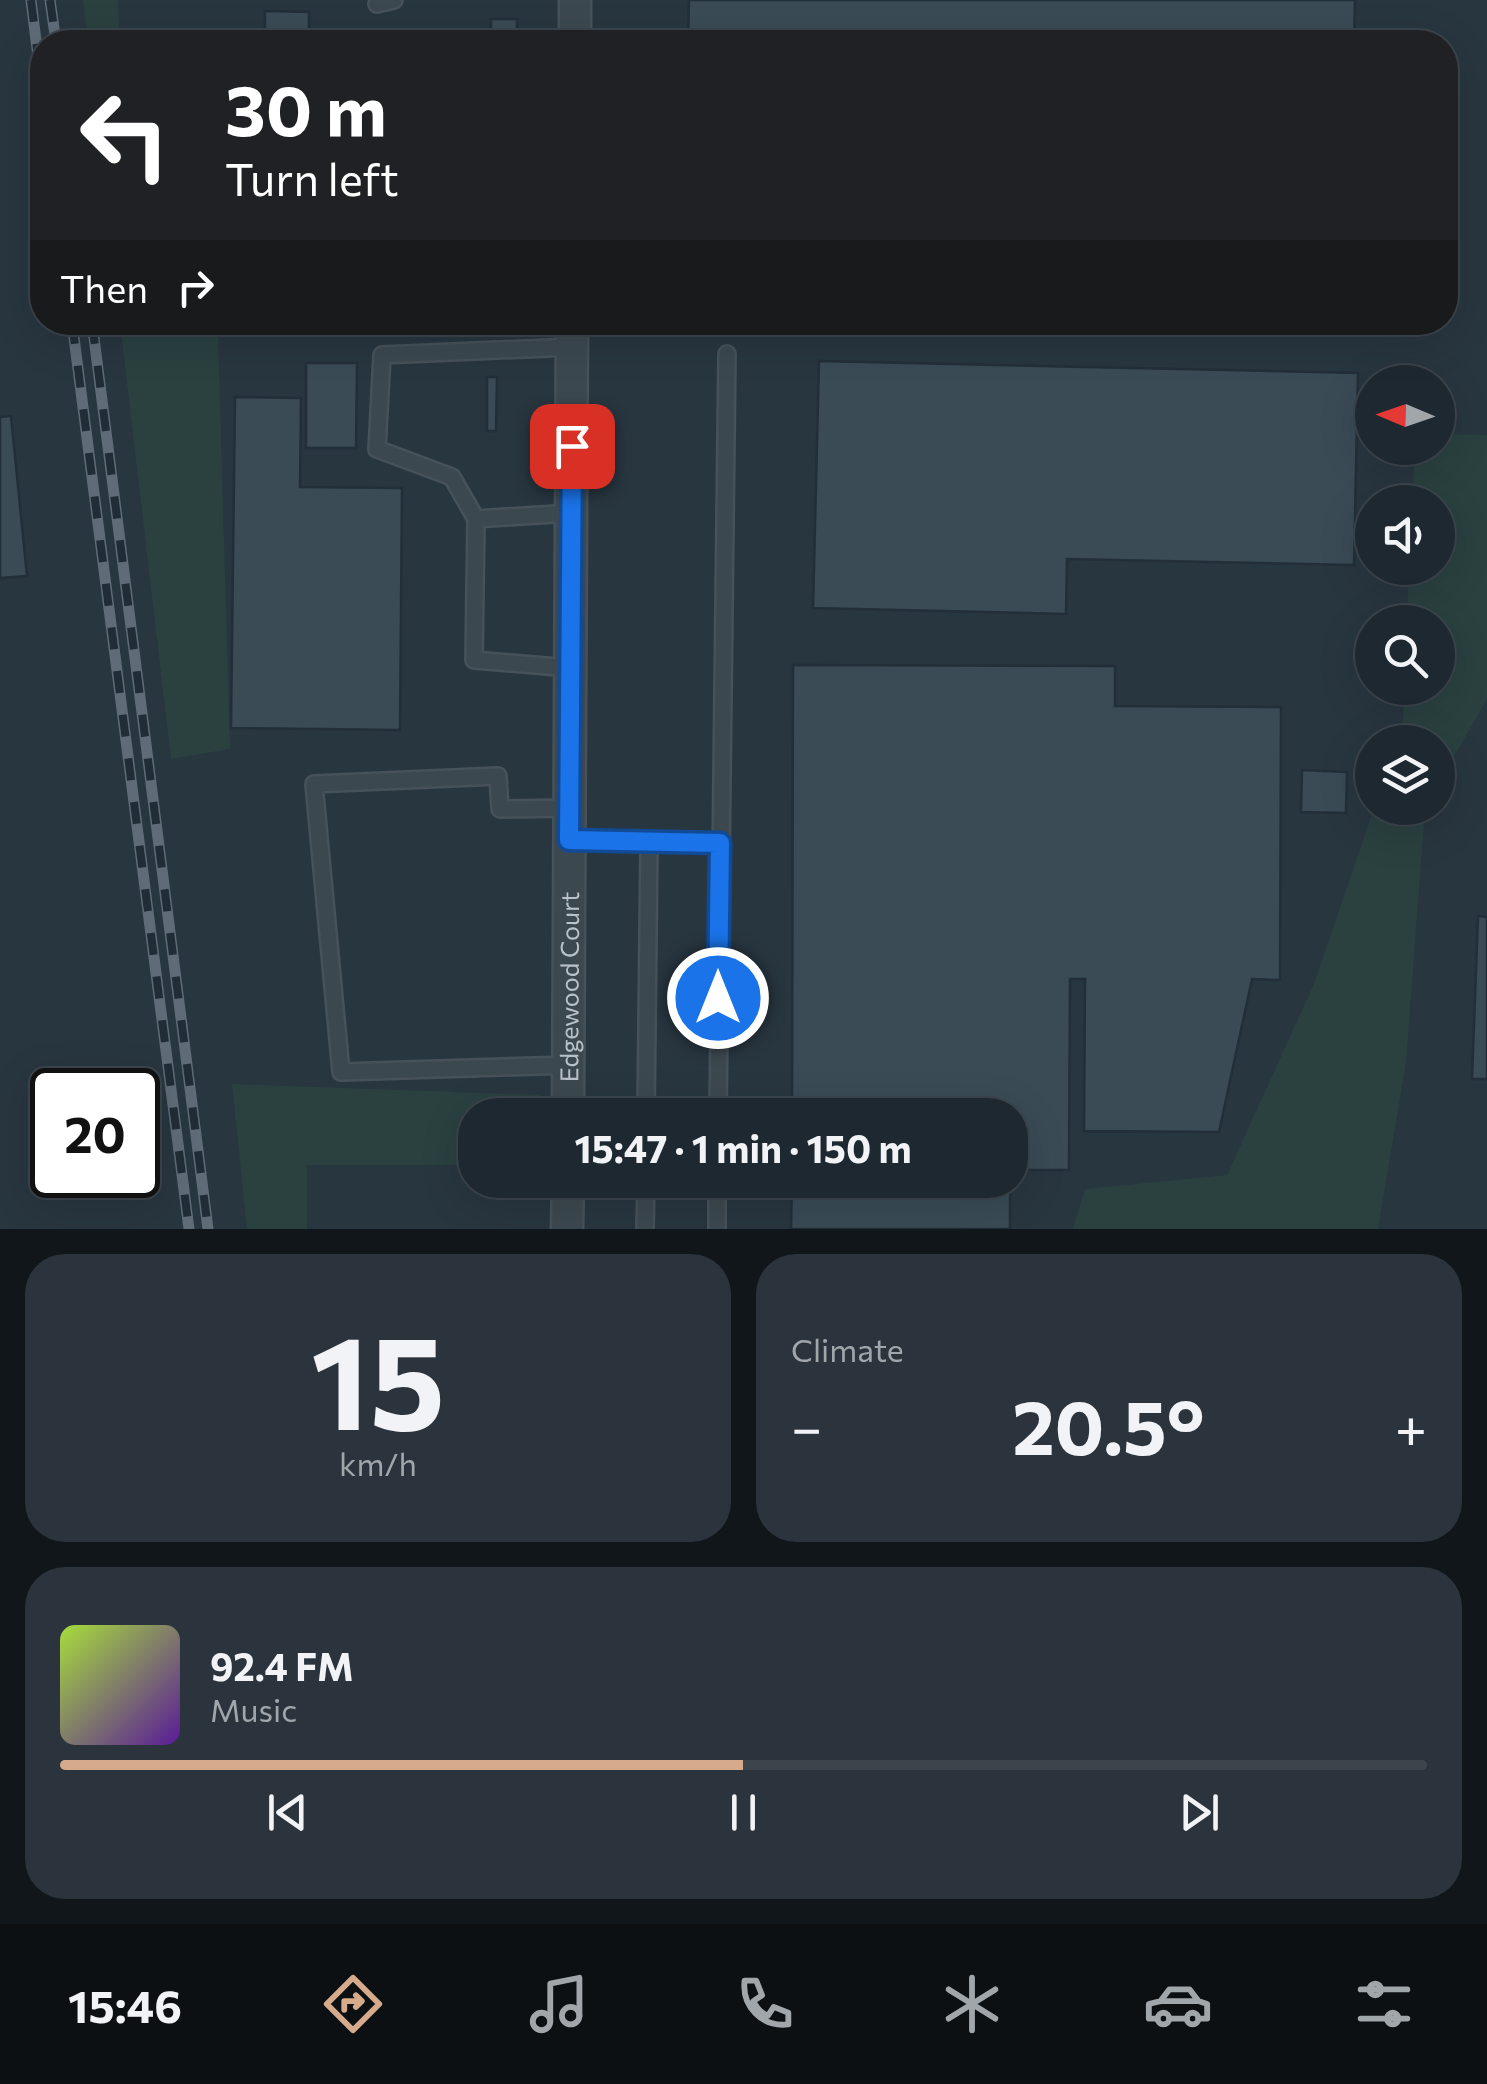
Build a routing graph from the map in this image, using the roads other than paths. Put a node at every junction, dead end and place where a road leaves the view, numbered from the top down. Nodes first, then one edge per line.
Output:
1 (394, 0) edge
2 (575, 0) edge
3 (377, 4) dead end
4 (574, 30) edge
5 (572, 335) edge
6 (726, 354) dead end
7 (572, 513) junction
8 (476, 519) junction
9 (570, 668) junction
10 (569, 808) junction
11 (569, 840) junction
12 (649, 842) junction
13 (720, 843) junction
14 (568, 1066) junction
15 (568, 1098) edge
16 (646, 1098) edge
17 (718, 1098) edge
18 (568, 1198) edge
19 (646, 1198) edge
20 (718, 1198) edge
21 (567, 1229) edge
22 (645, 1229) edge
23 (717, 1229) edge

1 - 3 lane
2 - 4 street
5 - 7 street, Edgewood Court
5 - 8 lane
6 - 13 lane
7 - 8 lane
7 - 9 street, Edgewood Court
8 - 9 lane
9 - 10 street, Edgewood Court
10 - 11 street, Edgewood Court
10 - 14 lane
11 - 12 lane
11 - 14 street, Edgewood Court
12 - 13 lane
12 - 16 lane
13 - 17 lane
14 - 15 street, Edgewood Court
18 - 21 street
19 - 22 lane
20 - 23 lane

